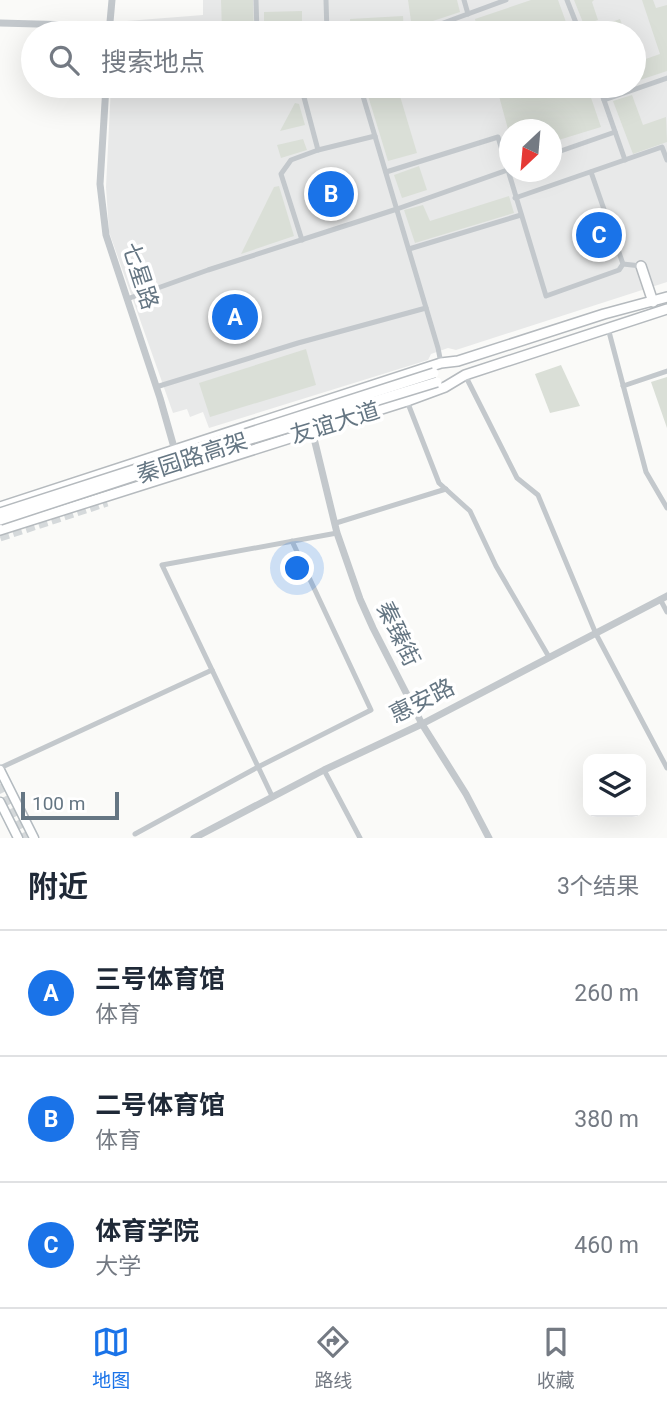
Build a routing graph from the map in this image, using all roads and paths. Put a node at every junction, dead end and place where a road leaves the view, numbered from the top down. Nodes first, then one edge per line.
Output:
1 (112, 0) edge
2 (256, 0) edge
3 (326, 0) edge
4 (464, 0) edge
5 (506, 0) edge
6 (567, 0) edge
7 (468, 14) junction
8 (111, 21) edge
9 (257, 21) edge
10 (327, 21) edge
11 (449, 21) edge
12 (575, 21) edge
13 (0, 23) edge
14 (21, 24) edge
15 (667, 78) edge
16 (646, 85) edge
17 (105, 98) edge
18 (304, 98) edge
19 (364, 98) edge
20 (610, 98) edge
21 (604, 100) joint
22 (615, 132) junction
23 (375, 136) junction
24 (499, 139) edge
25 (665, 146) edge
26 (318, 150) junction
27 (562, 151) edge
28 (625, 160) junction
29 (667, 160) edge
30 (386, 172) junction
31 (591, 172) junction
32 (499, 173) edge
33 (511, 182) edge
34 (515, 198) junction
35 (397, 209) junction
36 (521, 215) junction
37 (302, 240) junction
38 (409, 249) junction
39 (623, 264) junction
40 (641, 267) joint
41 (667, 297) edge
42 (127, 299) junction
43 (653, 302) junction
44 (426, 307) junction
45 (667, 309) edge
46 (608, 328) junction
47 (458, 361) junction
48 (441, 363) junction
49 (667, 371) edge
50 (465, 375) junction
51 (435, 377) junction
52 (623, 386) junction
53 (156, 387) junction
54 (407, 401) junction
55 (312, 430) junction
56 (174, 450) junction
57 (181, 472) junction
58 (136, 486) junction
59 (447, 489) junction
60 (107, 502) tunnel mouth
61 (667, 508) edge
62 (0, 510) edge
63 (0, 520) edge
64 (335, 523) junction
65 (0, 530) edge
66 (337, 533) junction
67 (292, 541) junction
68 (664, 598) edge
69 (667, 612) edge
70 (596, 634) junction
71 (550, 657) junction
72 (212, 670) junction
73 (422, 724) junction
74 (258, 766) junction
75 (667, 768) edge
76 (0, 769) edge
77 (324, 770) junction
78 (272, 796) junction
79 (0, 802) edge
80 (135, 834) dead end
81 (18, 838) edge
82 (34, 838) edge
83 (194, 838) edge
84 (360, 838) edge
85 (489, 838) edge

1 - 8 street
2 - 9 street
3 - 10 street
4 - 7 street
5 - 7 street
6 - 12 street
7 - 11 street
13 - 14 street
15 - 16 street
17 - 42 street, 七星路
18 - 26 street
19 - 23 street
20 - 21 street
21 - 22 street
22 - 27 street
22 - 28 street
23 - 26 street
23 - 30 street
24 - 30 street
25 - 28 street
25 - 29 street
26 - 37 street
28 - 31 street
30 - 35 street
31 - 34 street
31 - 39 street
32 - 35 street
33 - 34 street
34 - 36 street
35 - 37 street
35 - 38 street
36 - 38 street
36 - 39 street
37 - 42 street
38 - 44 street
39 - 40 street
40 - 43 main road
41 - 43 main road, 友谊大道
42 - 53 street, 七星路
43 - 47 main road, 友谊大道
44 - 48 street
44 - 53 street
45 - 46 main road, 友谊大道
46 - 50 main road, 友谊大道
46 - 52 street
47 - 48 main road, 友谊大道
47 - 51 main road, 秦园路高架
48 - 56 main road, 友谊大道
49 - 52 street
50 - 51 main road, 秦园路高架
50 - 54 main road, 友谊大道
50 - 70 street
51 - 62 main road, 秦园路高架, bridge
51 - 63 main road, 秦园路高架, bridge
52 - 61 street
53 - 56 street, 七星路
54 - 55 main road, 友谊大道
54 - 59 street
55 - 57 main road, 友谊大道
55 - 64 street, 秦臻街
56 - 57 street, 七星路
56 - 62 main road, 友谊大道
57 - 58 main road, 友谊大道
58 - 60 main road
58 - 65 main road, 友谊大道
59 - 64 street
59 - 71 street
64 - 66 street, 秦臻街
66 - 67 street
66 - 73 street, 秦臻街
67 - 72 street
67 - 74 street
68 - 69 street
68 - 70 street, 惠安路
70 - 71 street, 惠安路
70 - 75 street
71 - 73 street, 惠安路
72 - 74 street
72 - 76 street
73 - 77 street, 惠安路
73 - 85 street, 秦臻街
74 - 78 street
74 - 80 street
76 - 82 main road
77 - 78 street, 惠安路
77 - 84 street
78 - 83 street, 惠安路
79 - 81 main road

